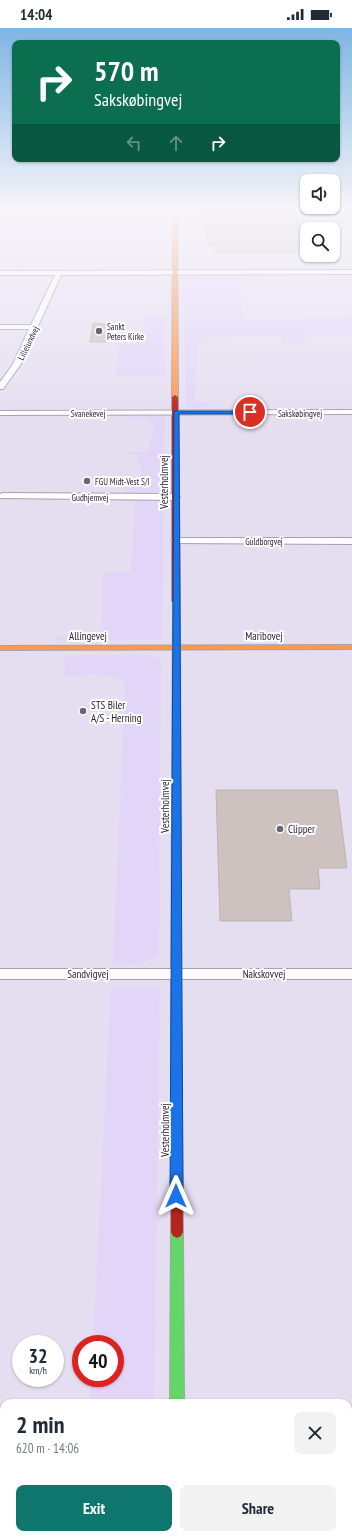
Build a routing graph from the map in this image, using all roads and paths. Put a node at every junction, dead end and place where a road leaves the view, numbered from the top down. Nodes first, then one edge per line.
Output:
1 (56, 280) edge
2 (175, 280) edge
3 (0, 327) edge
4 (35, 327) junction
5 (0, 387) edge
6 (0, 412) edge
7 (352, 412) edge
8 (176, 413) junction
9 (3, 496) dead end
10 (176, 497) junction
11 (176, 541) junction
12 (352, 541) edge
13 (352, 647) edge
14 (0, 648) edge
15 (177, 648) junction
16 (0, 974) edge
17 (176, 974) junction
18 (352, 974) edge
19 (177, 1399) edge

1 - 4 street, Lillelundvej
2 - 8 street, Vesterholmvej
3 - 4 street
4 - 5 street, Lillelundvej
6 - 8 street, Svanekevej
7 - 8 street, Sakskøbingvej
8 - 10 street, Vesterholmvej
9 - 10 street, Gudhjemvej
10 - 11 street, Vesterholmvej
11 - 12 street, Guldborgvej
11 - 15 street, Vesterholmvej
13 - 15 street, Maribovej
14 - 15 street, Allingevej
15 - 17 street, Vesterholmvej
16 - 17 street, Sandvigvej
17 - 18 street, Nakskovvej
17 - 19 street, Vesterholmvej

